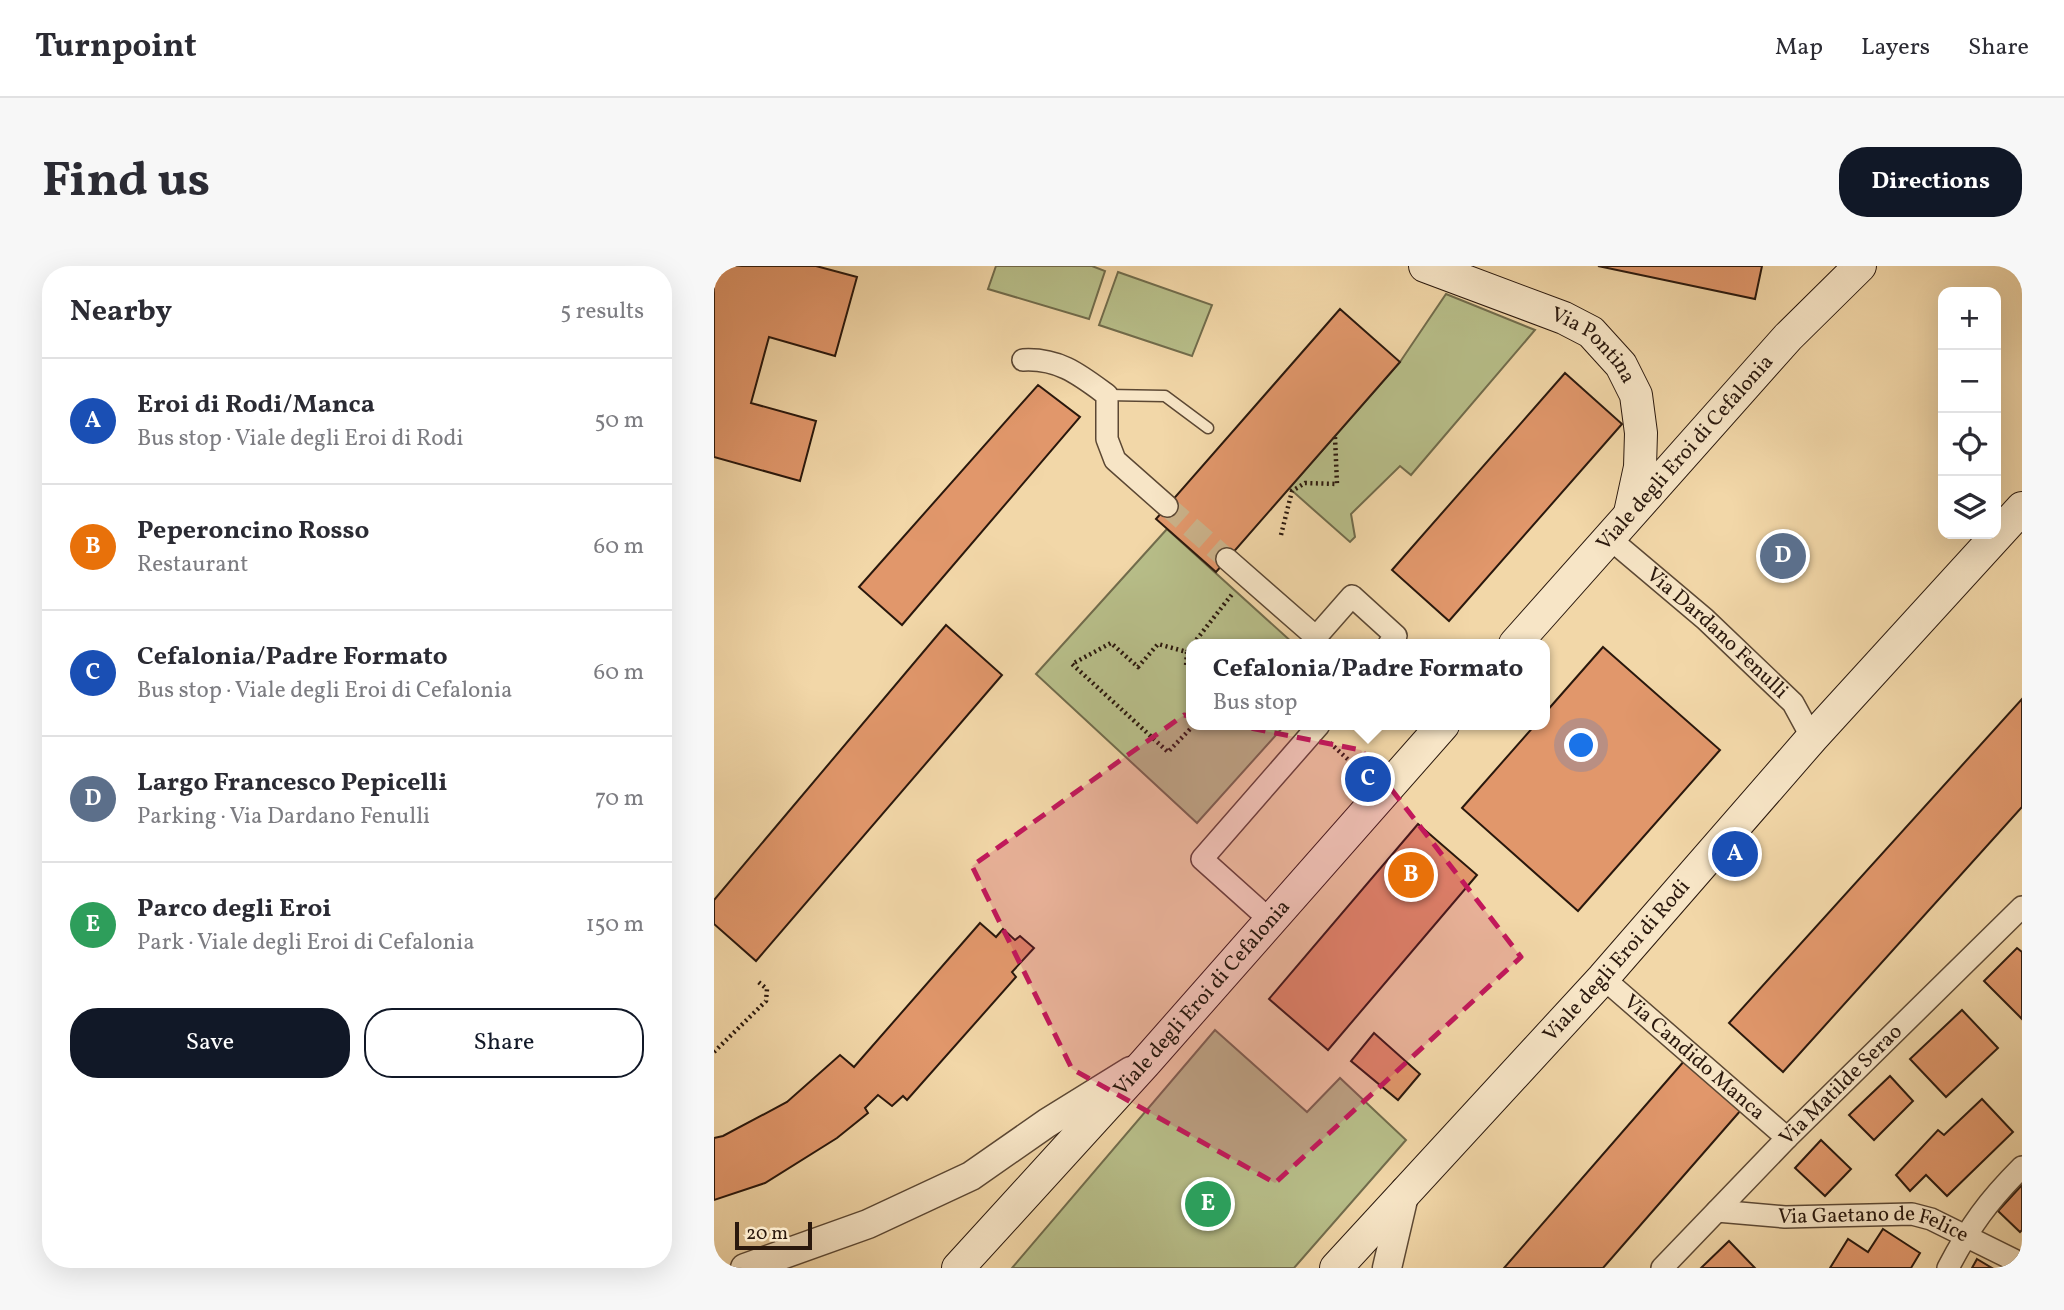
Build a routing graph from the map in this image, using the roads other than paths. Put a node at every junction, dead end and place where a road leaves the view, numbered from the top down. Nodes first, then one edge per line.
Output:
1 (1424, 266) edge
2 (1860, 266) edge
3 (1023, 360) dead end
4 (1107, 395) junction
5 (1208, 428) dead end
6 (1167, 506) tunnel mouth
7 (2022, 508) edge
8 (1630, 514) junction
9 (2022, 521) edge
10 (1609, 538) junction
11 (1990, 542) junction
12 (1227, 559) tunnel mouth
13 (1393, 639) edge
14 (1519, 639) edge
15 (1314, 730) edge
16 (1439, 730) edge
17 (1812, 738) junction
18 (2022, 907) edge
19 (1270, 920) junction
20 (1603, 978) junction
21 (1145, 1063) junction
22 (1787, 1138) junction
23 (2022, 1167) edge
24 (1405, 1191) junction
25 (1717, 1211) junction
26 (1965, 1235) junction
27 (975, 1255) edge
28 (2022, 1264) edge
29 (745, 1268) edge
30 (958, 1268) edge
31 (1336, 1268) edge
32 (1387, 1268) edge
33 (1662, 1268) edge
34 (1948, 1268) edge

1 - 8 main road, Via Pontina
2 - 8 main road, Viale degli Eroi di Cefalonia
3 - 4 street
4 - 5 lane
4 - 6 street
7 - 11 main road, Viale degli Eroi di Rodi
8 - 10 main road, Viale degli Eroi di Cefalonia
9 - 11 street
10 - 14 main road, Viale degli Eroi di Cefalonia
10 - 17 street, Via Dardano Fenulli
11 - 17 main road, Viale degli Eroi di Rodi
12 - 13 street
15 - 19 street
16 - 19 main road, Viale degli Eroi di Cefalonia
17 - 20 main road, Viale degli Eroi di Rodi
18 - 22 street, Via Matilde Serao
19 - 21 main road, Viale degli Eroi di Cefalonia
20 - 22 street, Via Candido Manca
20 - 24 main road, Viale degli Eroi di Rodi
21 - 27 main road, Viale degli Eroi di Cefalonia
21 - 29 street
22 - 25 street, Via Matilde Serao
23 - 26 street
24 - 31 main road, Viale degli Eroi di Rodi
24 - 32 street
25 - 26 street, Via Gaetano de Felice
25 - 33 street, Via Matilde Serao
26 - 28 street, Via Gaetano de Felice
26 - 34 street
27 - 30 main road, Viale degli Eroi di Cefalonia

